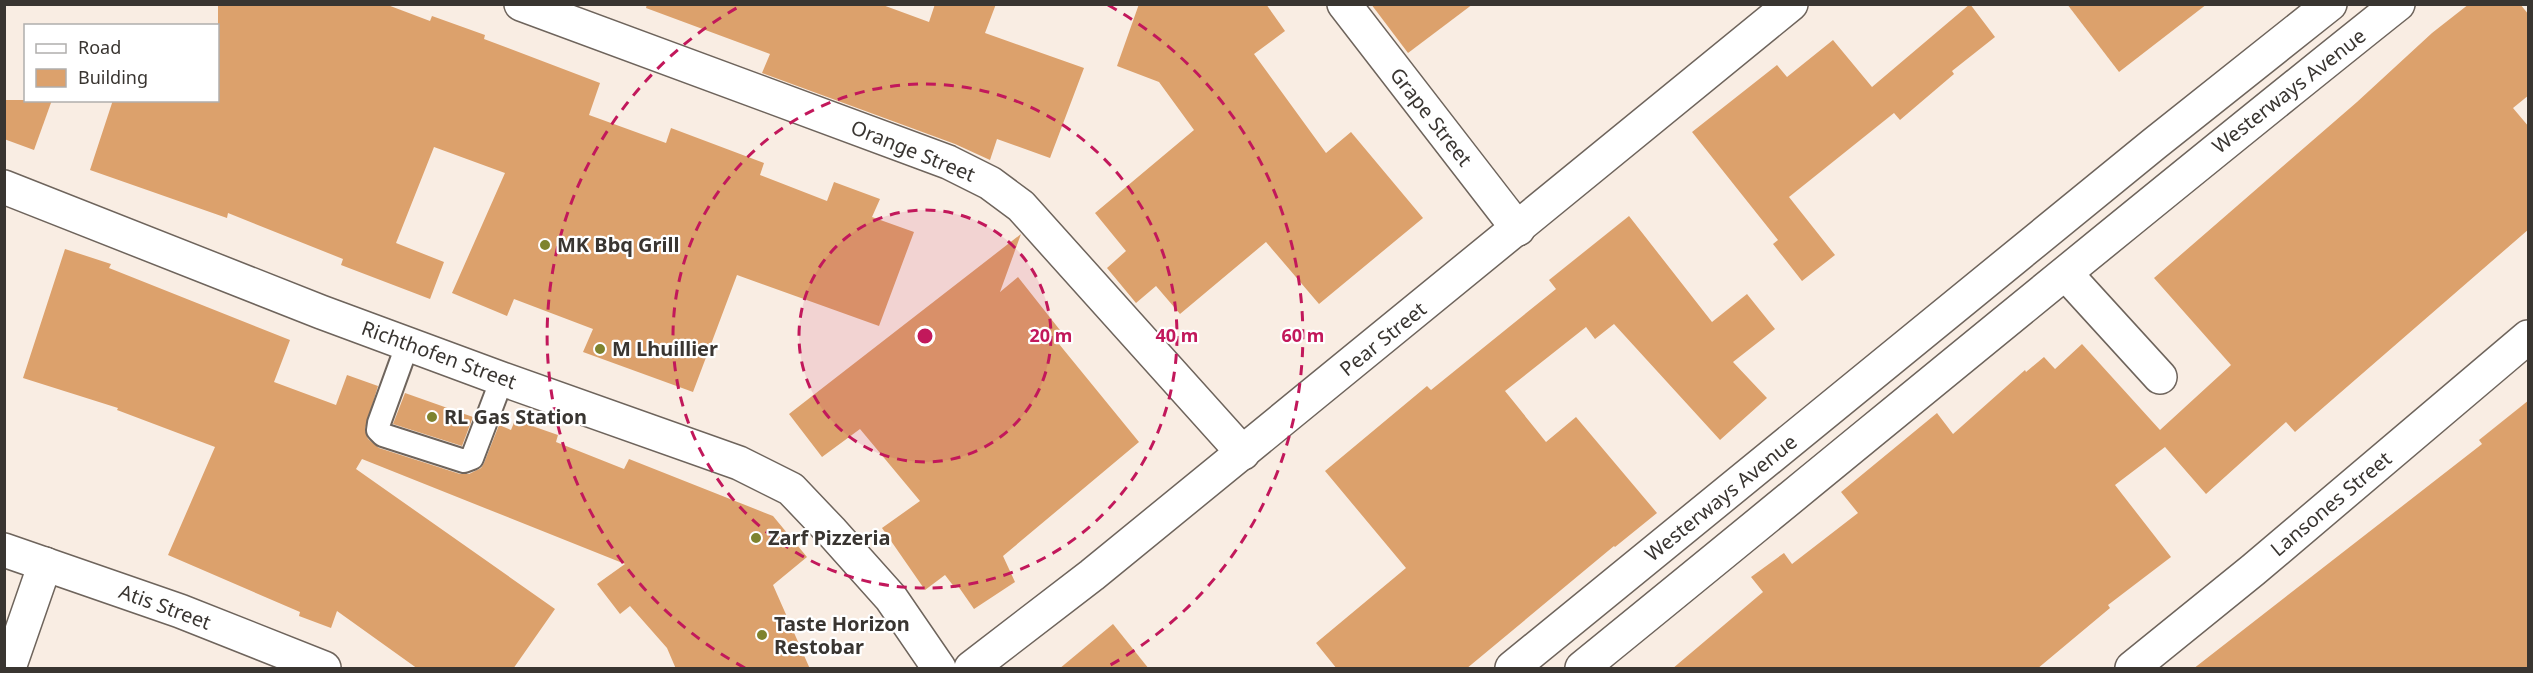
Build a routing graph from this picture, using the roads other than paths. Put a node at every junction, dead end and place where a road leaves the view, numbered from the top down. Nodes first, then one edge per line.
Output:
1 (521, 4) edge
2 (1344, 4) edge
3 (1791, 4) edge
4 (2330, 4) edge
5 (2398, 4) edge
6 (2154, 144) junction
7 (2181, 177) junction
8 (4, 187) edge
9 (1518, 229) junction
10 (2066, 274) junction
11 (1930, 327) junction
12 (2529, 338) edge
13 (408, 343) junction
14 (1958, 362) junction
15 (2160, 377) dead end
16 (502, 379) junction
17 (1243, 453) junction
18 (4, 550) edge
19 (45, 564) junction
20 (9, 669) edge
21 (324, 669) edge
22 (939, 669) edge
23 (971, 669) edge
24 (1512, 669) edge
25 (1582, 669) edge
26 (2132, 669) edge

1 - 17 street, Orange Street
2 - 9 street, Grape Street
3 - 9 street, Pear Street
4 - 6 street, Westerways Avenue
5 - 7 street, Westerways Avenue
6 - 7 street
6 - 11 street, Westerways Avenue
7 - 10 street, Westerways Avenue
8 - 13 street, Richthofen Street
9 - 17 street, Pear Street
10 - 14 street, Westerways Avenue
10 - 15 street
11 - 14 street
11 - 24 street, Westerways Avenue
12 - 26 street, Lansones Street
13 - 16 street, Richthofen Street
13 - 16 lane
14 - 25 street, Westerways Avenue
16 - 22 street, Richthofen Street
17 - 23 street, Pear Street
18 - 19 street, Atis Street
19 - 20 street
19 - 21 street, Atis Street

